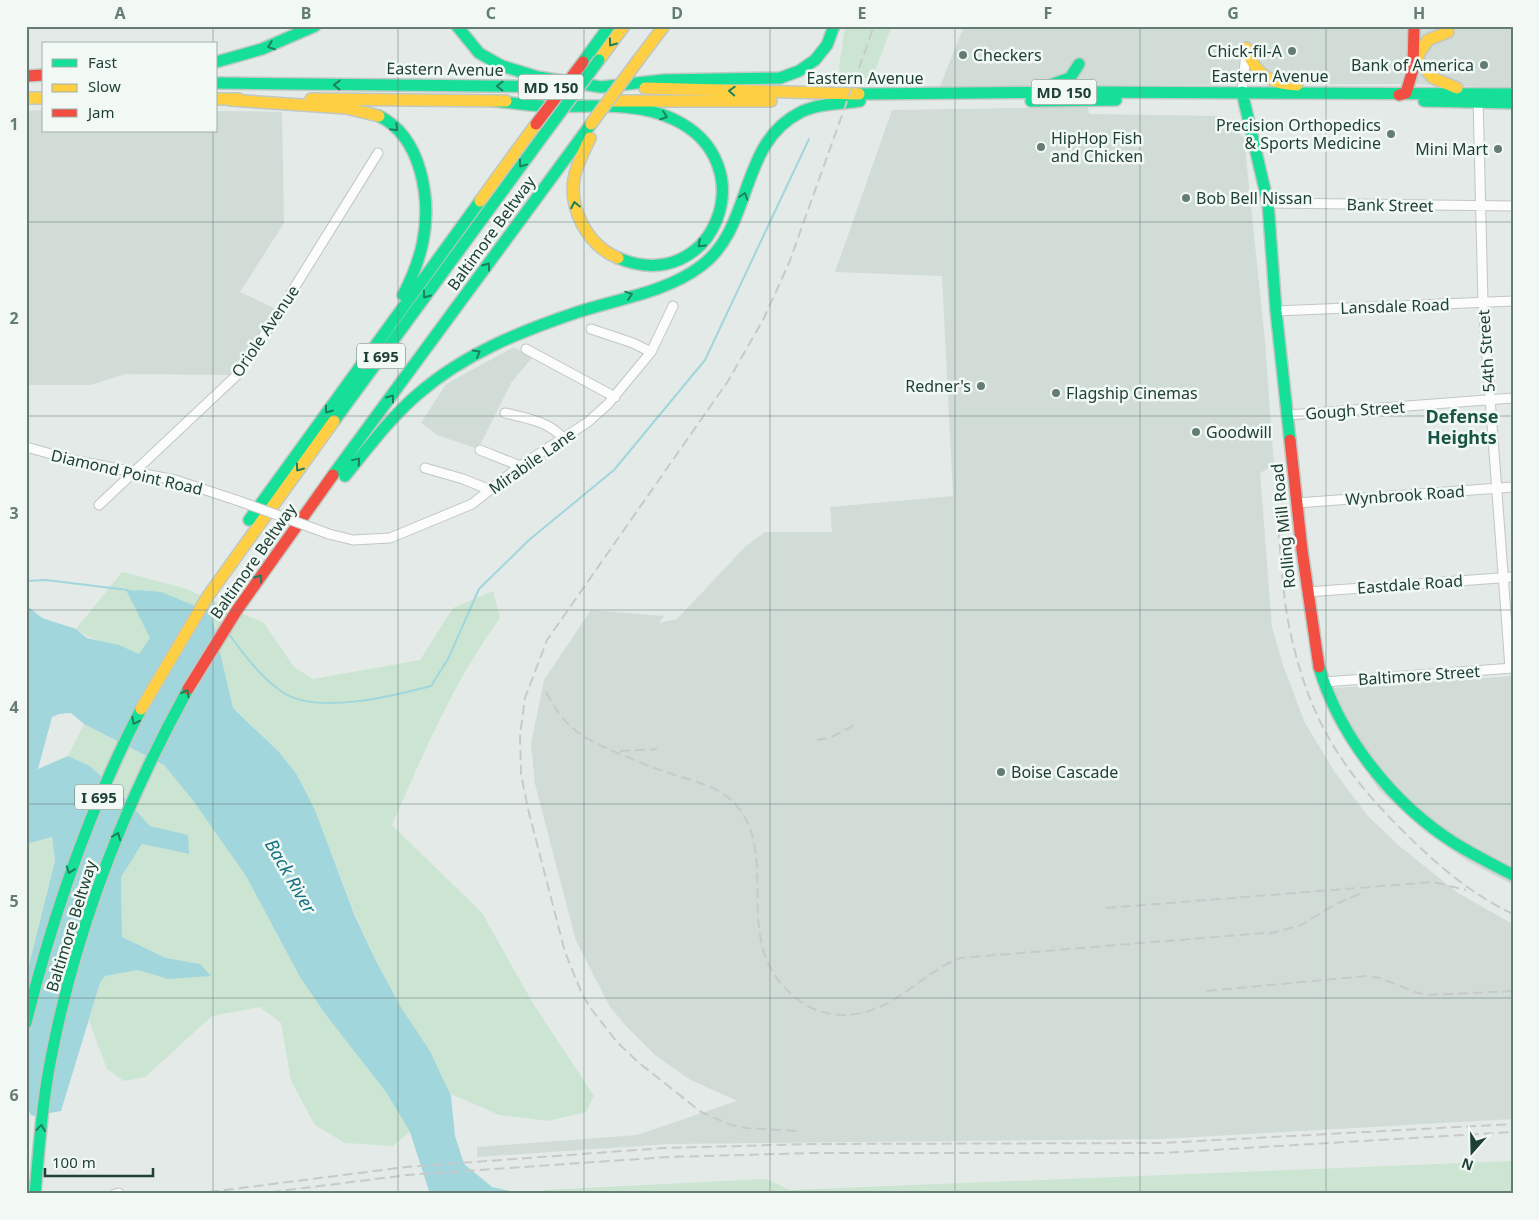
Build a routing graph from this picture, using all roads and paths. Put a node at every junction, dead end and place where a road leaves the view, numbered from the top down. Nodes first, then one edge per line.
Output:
1 (315, 26) edge
2 (457, 26) edge
3 (599, 26) edge
4 (609, 26) edge
5 (624, 26) edge
6 (834, 26) edge
7 (1414, 26) edge
8 (661, 29) edge
9 (1448, 32) dead end
10 (1246, 48) joint
11 (1416, 58) junction
12 (218, 61) edge
13 (583, 62) junction
14 (1079, 64) dead end
15 (42, 75) edge
16 (26, 76) edge
17 (26, 81) edge
18 (42, 81) edge
19 (218, 83) edge
20 (241, 84) junction
21 (601, 87) junction
22 (218, 89) edge
23 (1019, 93) junction
24 (1369, 93) junction
25 (1406, 93) junction
26 (1513, 94) edge
27 (1243, 96) junction
28 (1478, 98) junction
29 (218, 100) edge
30 (230, 100) junction
31 (496, 101) junction
32 (860, 101) junction
33 (1380, 101) junction
34 (1513, 103) edge
35 (595, 124) junction
36 (378, 153) dead end
37 (1268, 203) junction
38 (1479, 206) junction
39 (1513, 206) edge
40 (1513, 302) edge
41 (1482, 303) junction
42 (673, 306) dead end
43 (1276, 311) junction
44 (591, 329) dead end
45 (526, 348) dead end
46 (651, 352) junction
47 (348, 382) junction
48 (615, 397) junction
49 (1513, 398) edge
50 (1489, 400) junction
51 (505, 413) dead end
52 (1288, 416) junction
53 (563, 438) junction
54 (26, 447) edge
55 (480, 450) dead end
56 (520, 466) junction
57 (425, 468) dead end
58 (134, 472) junction
59 (1513, 487) edge
60 (1497, 488) junction
61 (490, 490) junction
62 (1297, 503) junction
63 (99, 505) dead end
64 (340, 537) joint
65 (279, 550) junction
66 (1508, 577) edge
67 (210, 586) junction
68 (1307, 592) junction
69 (1511, 668) edge
70 (1324, 682) junction
71 (1513, 875) edge
72 (26, 1023) edge
73 (35, 1194) edge
74 (115, 1194) edge
75 (119, 1194) edge

1 -> 12 main road
2 - 21 main road
3 - 13 main road
4 - 13 main road
5 -> 67 main road, Baltimore Beltway / I 695, bridge
6 - 21 main road
7 - 11 main road
8 - 35 main road, Baltimore Beltway / I 695, bridge
9 - 11 main road
10 - 24 main road
10 - 27 street
11 - 25 main road
11 - 28 main road
13 - 47 main road, bridge
14 - 23 main road
15 - 16 main road
17 - 18 main road
19 - 20 main road, Eastern Avenue / MD 150
21 -> 20 main road, Eastern Avenue / MD 150
20 - 22 main road
23 -> 21 main road, Eastern Avenue / MD 150
23 - 27 main road, Eastern Avenue / MD 150
24 - 25 main road, Eastern Avenue / MD 150
24 - 27 main road, Eastern Avenue / MD 150
25 - 28 main road, Eastern Avenue / MD 150
25 - 33 main road
26 - 28 main road, Eastern Avenue / MD 150
27 - 32 main road, Eastern Avenue / MD 150
27 - 33 main road, Eastern Avenue / MD 150
27 - 37 main road, Rolling Mill Road
28 - 33 main road, Eastern Avenue / MD 150
28 - 34 main road, Eastern Avenue / MD 150
28 - 38 street, 54th Street
29 - 30 main road, Eastern Avenue / MD 150
30 - 31 main road, Eastern Avenue / MD 150
30 -> 47 main road
31 - 32 main road, Eastern Avenue / MD 150
31 -> 35 main road
65 -> 32 main road
65 -> 35 main road, Baltimore Beltway / I 695
36 - 58 street, Oriole Avenue
37 - 38 street, Bank Street
37 - 43 main road, Rolling Mill Road
38 - 39 street, Bank Street
38 - 41 street, 54th Street
40 - 41 street, Lansdale Road
41 - 43 street, Lansdale Road
41 - 50 street, 54th Street
42 - 46 street, Mirabile Lane
43 - 52 main road, Rolling Mill Road
44 - 46 street
45 - 48 street
46 - 48 street, Mirabile Lane
47 -> 67 main road
48 - 53 street, Mirabile Lane
49 - 50 street, Gough Street
50 - 52 street, Gough Street
50 - 60 street, 54th Street
51 - 53 street
52 - 62 main road, Rolling Mill Road
53 - 56 street, Mirabile Lane
54 - 58 street, Diamond Point Road
55 - 56 street
56 - 61 street, Mirabile Lane
57 - 61 street
58 - 63 street, Oriole Avenue
58 - 64 street, Diamond Point Road, bridge
59 - 60 street, Wynbrook Road
60 - 62 street, Wynbrook Road
60 - 66 street, 54th Street
61 - 64 street, Mirabile Lane
62 - 68 main road, Rolling Mill Road
73 -> 65 main road, Baltimore Beltway / I 695
66 - 68 street, Eastdale Road
66 - 69 street, 54th Street
67 -> 72 main road, Baltimore Beltway / I 695
68 - 70 main road, Rolling Mill Road
69 - 70 street, Baltimore Street
70 - 71 main road, Rolling Mill Road
74 - 75 street

